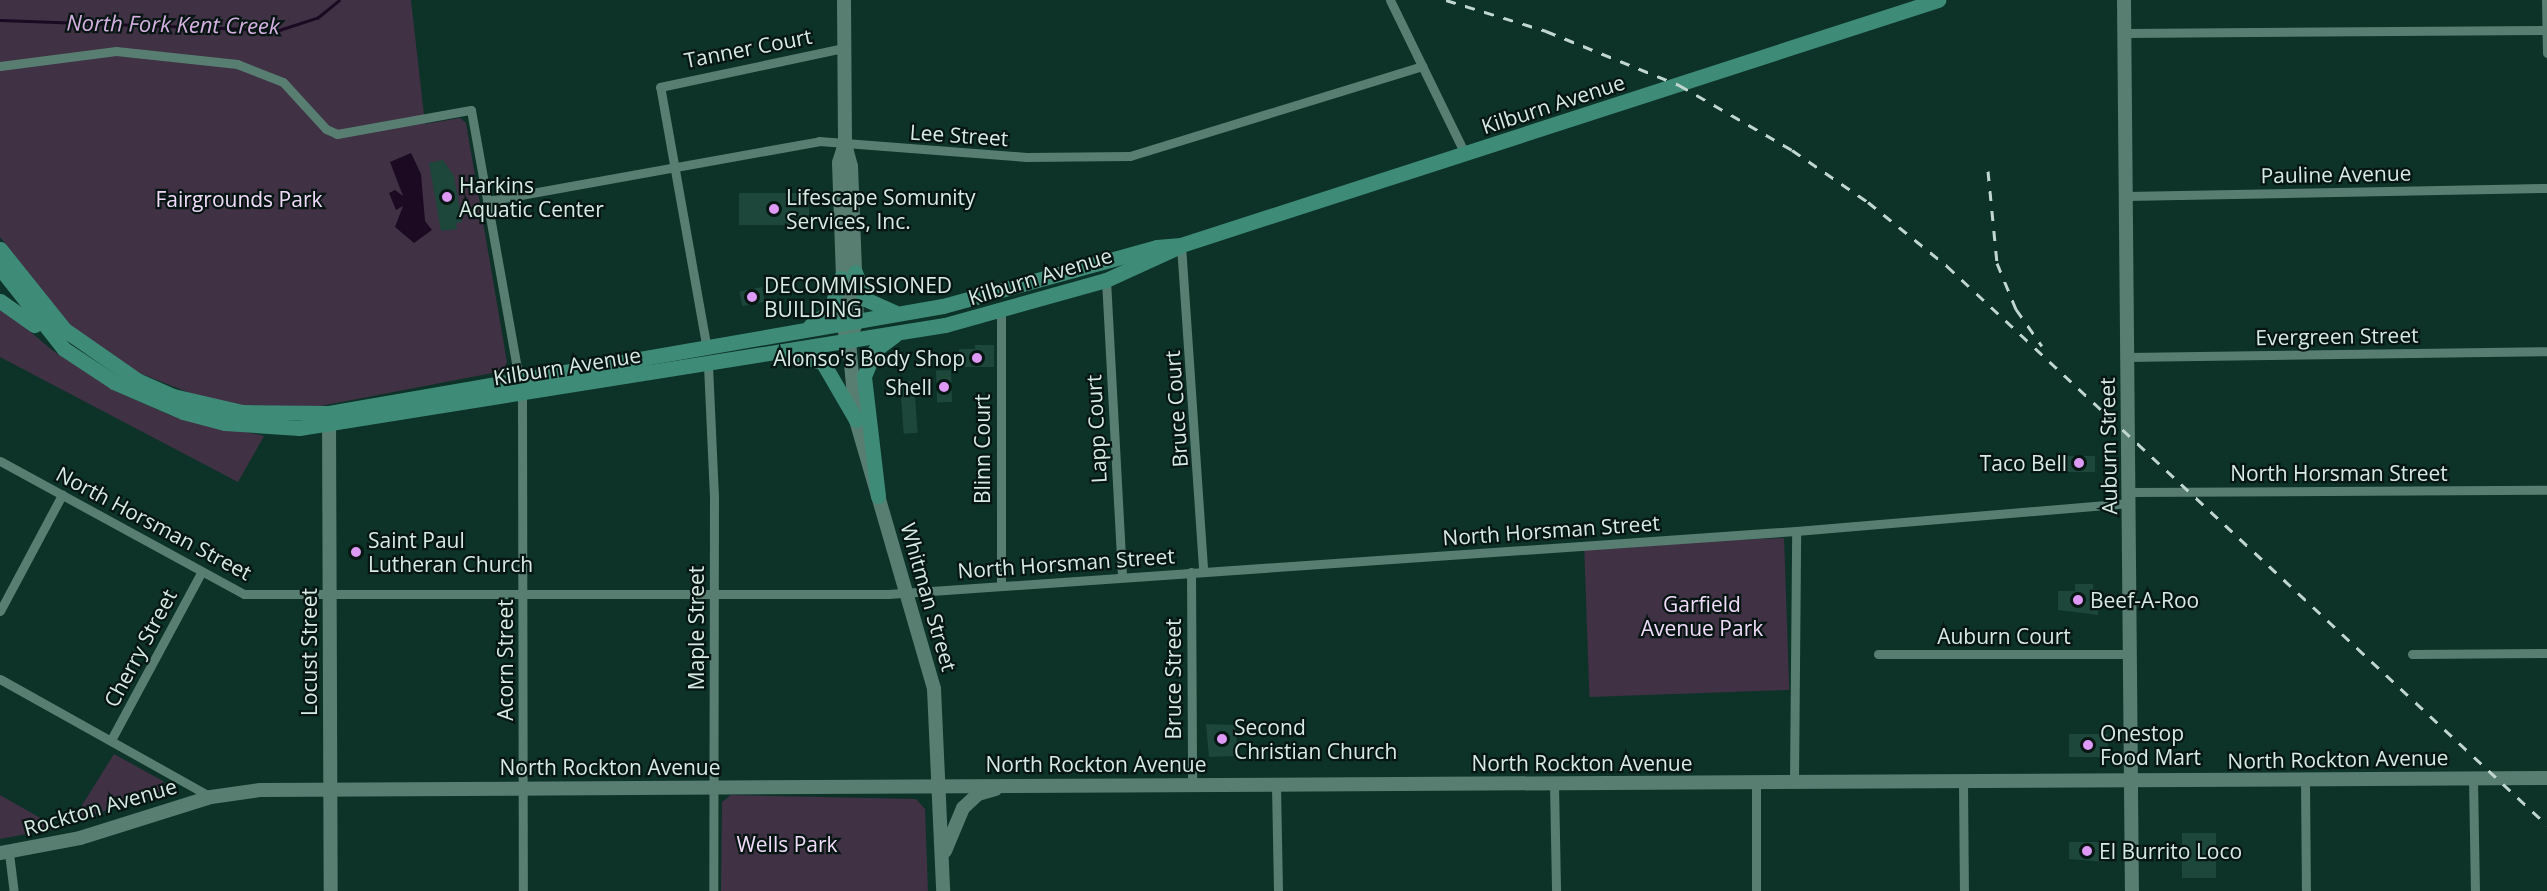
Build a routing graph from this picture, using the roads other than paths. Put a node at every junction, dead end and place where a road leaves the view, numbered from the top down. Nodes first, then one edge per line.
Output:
1 (844, 0) edge
2 (1390, 0) edge
3 (1938, 0) edge
4 (2124, 0) edge
5 (2546, 0) edge
6 (2547, 30) edge
7 (2124, 33) junction
8 (844, 48) junction
9 (2547, 53) edge
10 (0, 66) edge
11 (1422, 66) junction
12 (845, 144) junction
13 (1465, 154) junction
14 (674, 167) junction
15 (2547, 188) edge
16 (2126, 196) junction
17 (487, 201) junction
18 (1181, 245) junction
19 (0, 249) edge
20 (0, 268) edge
21 (848, 275) junction
22 (1106, 280) junction
23 (0, 302) edge
24 (903, 313) junction
25 (1001, 313) junction
26 (849, 322) junction
27 (801, 330) junction
28 (901, 333) junction
29 (849, 341) junction
30 (706, 344) junction
31 (64, 349) junction
32 (2547, 351) edge
33 (784, 352) junction
34 (2127, 357) junction
35 (708, 365) junction
36 (519, 378) junction
37 (522, 395) junction
38 (329, 419) junction
39 (856, 420) junction
40 (0, 461) edge
41 (2547, 490) edge
42 (62, 495) junction
43 (878, 495) junction
44 (2130, 497) junction
45 (1796, 531) junction
46 (1203, 571) junction
47 (1191, 572) junction
48 (201, 573) junction
49 (1122, 576) junction
50 (1001, 585) junction
51 (906, 592) junction
52 (329, 596) junction
53 (522, 597) junction
54 (714, 597) junction
55 (0, 611) edge
56 (2547, 652) edge
57 (1878, 654) dead end
58 (2130, 654) junction
59 (2412, 654) dead end
60 (0, 679) edge
61 (111, 740) junction
62 (2473, 778) junction
63 (2547, 778) edge
64 (1794, 782) junction
65 (1963, 782) junction
66 (2305, 782) junction
67 (1756, 783) junction
68 (2131, 783) junction
69 (1554, 784) junction
70 (938, 785) junction
71 (1011, 785) junction
72 (1192, 785) junction
73 (1276, 786) junction
74 (331, 788) junction
75 (524, 788) junction
76 (714, 788) junction
77 (211, 797) junction
78 (4, 853) edge
79 (942, 862) junction
80 (14, 891) edge
81 (331, 891) edge
82 (523, 891) edge
83 (713, 891) edge
84 (943, 891) edge
85 (1278, 891) edge
86 (1556, 891) edge
87 (1756, 891) edge
88 (1964, 891) edge
89 (2132, 891) edge
90 (2306, 891) edge
91 (2475, 891) edge

1 - 8 main road, Whitman Street
2 - 11 street
3 - 13 main road, Kilburn Avenue
4 - 7 main road, Auburn Street
5 - 6 street
6 - 7 street
6 - 9 street
7 - 16 main road, Auburn Street
8 - 12 main road, Whitman Street
8 - 14 street, Tanner Court
10 - 17 street, Acorn Street
11 - 12 street, Lee Street
11 - 13 street
12 - 14 street, Lee Street
12 - 21 main road, Whitman Street
13 - 18 main road, Kilburn Avenue
14 - 17 street, Lee Street
14 - 30 street
15 - 16 street, Pauline Avenue
16 - 34 main road, Auburn Street
17 - 36 street, Acorn Street
18 - 22 main road, Kilburn Avenue
18 - 24 main road, Kilburn Avenue
18 - 46 street, Bruce Court
19 - 38 main road, Kilburn Avenue
20 - 31 main road, Kilburn Avenue
21 - 24 main road
21 - 26 main road, Whitman Street
21 - 27 main road
22 - 25 main road, Kilburn Avenue
22 - 49 street, Lapp Court
23 - 31 main road
24 - 26 main road, Kilburn Avenue
25 - 28 main road, Kilburn Avenue
25 - 50 street, Blinn Court
26 - 27 main road, Kilburn Avenue
26 - 29 main road, Whitman Street
27 - 30 main road, Kilburn Avenue
28 - 29 main road, Kilburn Avenue
28 - 43 main road
29 - 33 main road, Kilburn Avenue
29 - 39 main road, Whitman Street
30 - 36 main road, Kilburn Avenue
31 - 38 main road, Kilburn Avenue
32 - 34 street, Evergreen Street
33 - 35 main road, Kilburn Avenue
33 - 39 main road
34 - 44 main road, Auburn Street
35 - 37 main road, Kilburn Avenue
35 - 54 street, Maple Street
36 - 37 street, Acorn Street
36 - 38 main road, Kilburn Avenue
37 - 38 main road, Kilburn Avenue
37 - 53 street, Acorn Street
38 - 52 main road, Locust Street
39 - 43 main road, Whitman Street
40 - 42 street, North Horsman Street
41 - 44 street, North Horsman Street
42 - 48 street, North Horsman Street
42 - 55 street
43 - 51 main road, Whitman Street
44 - 45 street, North Horsman Street
44 - 58 main road, Auburn Street
45 - 46 street, North Horsman Street
45 - 64 street
46 - 47 street, North Horsman Street
47 - 49 street, North Horsman Street
47 - 72 street, Bruce Street
48 - 52 street, North Horsman Street
48 - 61 street, Cherry Street
49 - 50 street, North Horsman Street
50 - 51 street, North Horsman Street
51 - 54 street, North Horsman Street
51 - 70 main road, Whitman Street
52 - 53 street, North Horsman Street
52 - 74 main road, Locust Street
53 - 54 street, North Horsman Street
53 - 75 street, Acorn Street
54 - 76 street, Maple Street
56 - 59 street
57 - 58 street, Auburn Court
58 - 68 main road, Auburn Street
60 - 61 street
61 - 77 street
62 - 63 main road, North Rockton Avenue
62 - 66 main road, North Rockton Avenue
62 - 91 street
64 - 65 main road, North Rockton Avenue
64 - 67 main road, North Rockton Avenue
65 - 68 main road, North Rockton Avenue
65 - 88 street
66 - 68 main road, North Rockton Avenue
66 - 90 street
67 - 69 main road, North Rockton Avenue
67 - 87 street
68 - 89 main road, Auburn Street
69 - 73 main road, North Rockton Avenue
69 - 86 street
70 - 71 main road, North Rockton Avenue
70 - 76 main road, North Rockton Avenue
70 - 79 main road, Whitman Street
71 - 72 main road, North Rockton Avenue
71 - 79 main road
72 - 73 main road, North Rockton Avenue
73 - 85 street
74 - 75 main road, North Rockton Avenue
74 - 77 main road, North Rockton Avenue
74 - 81 main road, Locust Street
75 - 76 main road, North Rockton Avenue
75 - 82 street, Acorn Street
76 - 83 street, Maple Street
77 - 78 main road, Rockton Avenue
78 - 80 street
79 - 84 main road, Whitman Street

